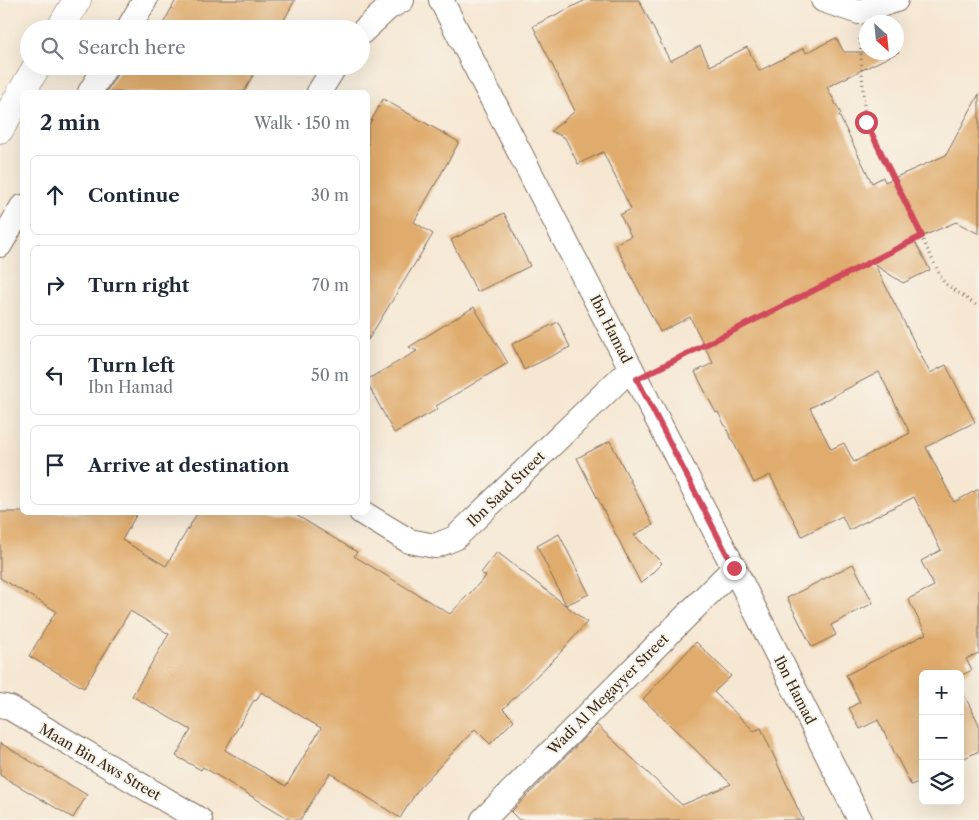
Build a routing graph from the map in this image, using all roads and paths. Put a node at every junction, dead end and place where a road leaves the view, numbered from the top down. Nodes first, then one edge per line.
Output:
1 (77, 0) edge
2 (145, 0) edge
3 (402, 0) edge
4 (441, 0) edge
5 (823, 0) edge
6 (896, 0) edge
7 (859, 12) junction
8 (65, 20) edge
9 (133, 20) edge
10 (370, 25) edge
11 (33, 75) edge
12 (100, 75) edge
13 (329, 75) edge
14 (24, 90) edge
15 (91, 90) edge
16 (320, 90) edge
17 (20, 96) edge
18 (0, 129) edge
19 (20, 210) edge
20 (922, 236) junction
21 (0, 245) edge
22 (979, 306) edge
23 (634, 374) junction
24 (366, 515) edge
25 (734, 568) junction
26 (0, 706) edge
27 (200, 820) edge
28 (483, 820) edge
29 (860, 820) edge

1 - 8 main road
2 - 9 street
3 - 10 street
4 - 23 street, Ibn Hamad
5 - 7 street
6 - 7 street
7 - 20 path
11 - 14 main road
12 - 15 street
13 - 16 street
17 - 18 main road
19 - 21 street
20 - 22 path
20 - 23 path
23 - 24 street, Ibn Saad Street
23 - 25 street, Ibn Hamad
25 - 28 street, Wadi Al Megayyer Street
25 - 29 street, Ibn Hamad
26 - 27 street, Maan Bin Aws Street

